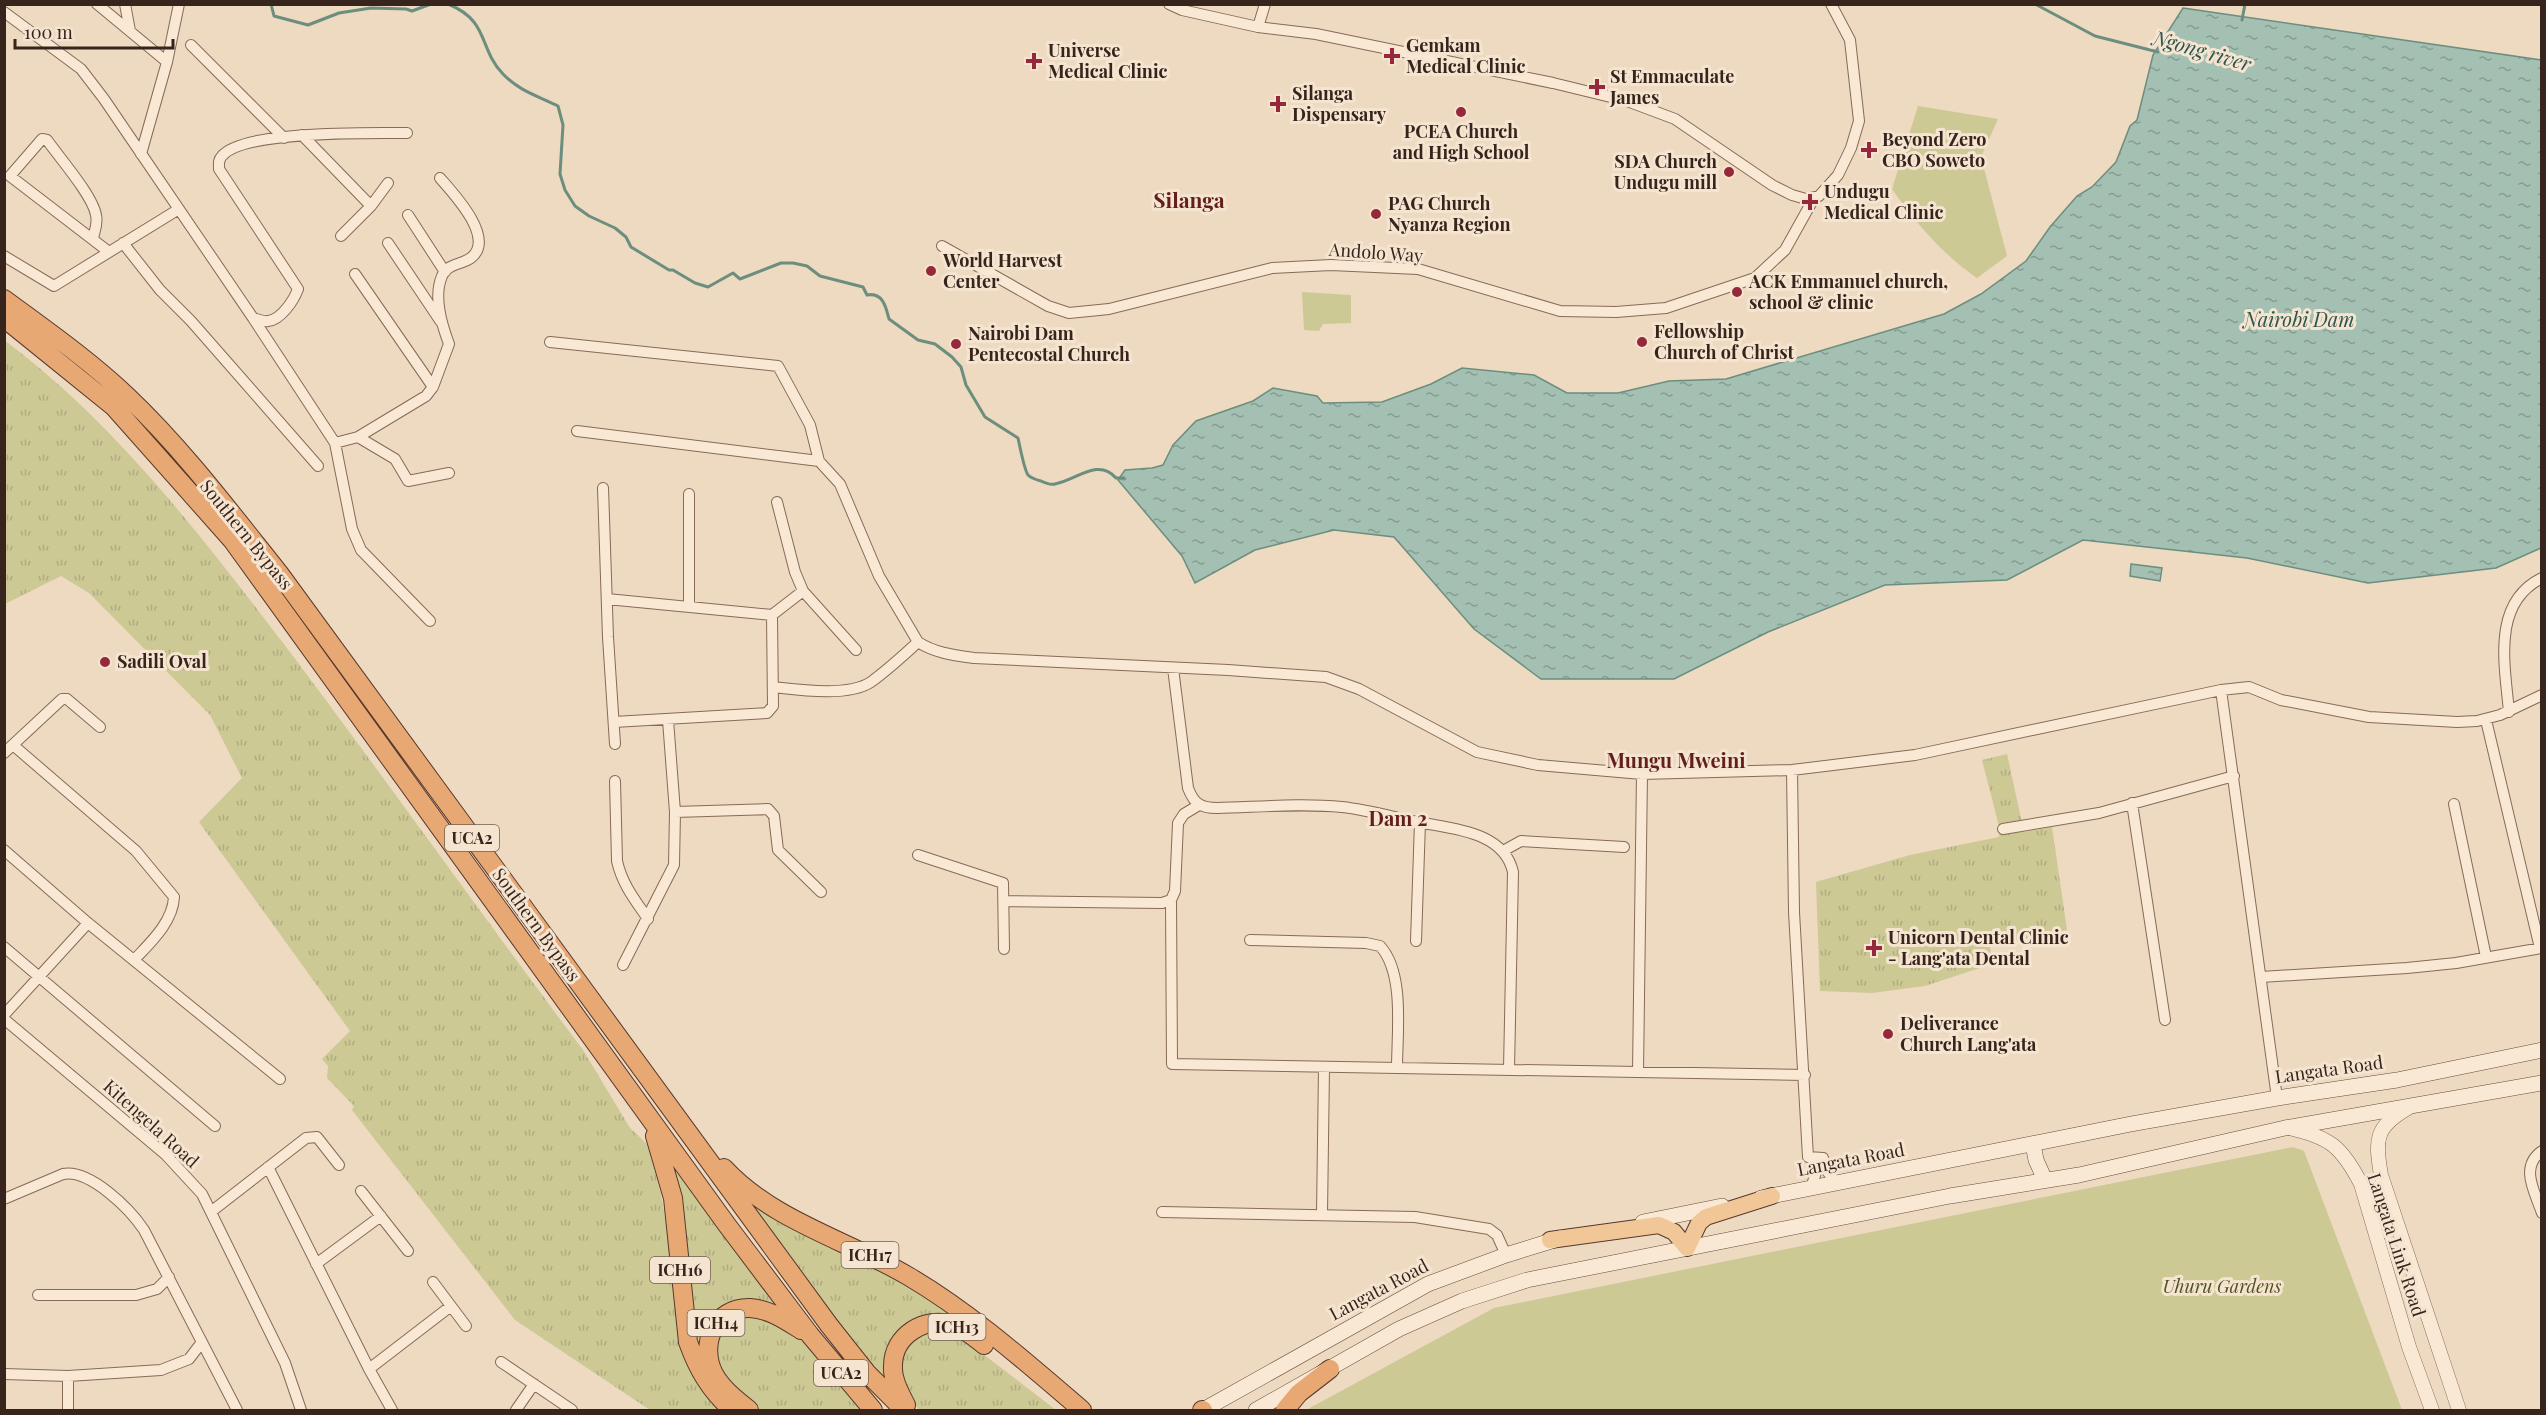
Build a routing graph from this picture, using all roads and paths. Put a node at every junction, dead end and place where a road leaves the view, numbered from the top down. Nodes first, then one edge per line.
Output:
1 (97, 4) edge
2 (125, 4) edge
3 (179, 4) edge
4 (1169, 4) edge
5 (1265, 4) edge
6 (1831, 4) edge
7 (4, 12) edge
8 (1258, 27) junction
9 (130, 31) junction
10 (190, 45) dead end
11 (166, 62) junction
12 (407, 133) dead end
13 (302, 135) junction
14 (284, 138) junction
15 (141, 154) junction
16 (440, 178) dead end
17 (388, 183) dead end
18 (1814, 198) junction
19 (371, 206) junction
20 (179, 209) junction
21 (408, 215) dead end
22 (341, 236) dead end
23 (93, 238) junction
24 (123, 243) junction
25 (388, 243) dead end
26 (942, 246) dead end
27 (109, 252) junction
28 (4, 256) edge
29 (446, 272) junction
30 (355, 274) dead end
31 (4, 299) edge
32 (4, 318) edge
33 (253, 318) junction
34 (441, 322) junction
35 (550, 342) dead end
36 (433, 387) junction
37 (578, 431) dead end
38 (358, 437) junction
39 (335, 443) junction
40 (819, 461) junction
41 (318, 466) dead end
42 (449, 472) dead end
43 (603, 488) dead end
44 (689, 494) dead end
45 (777, 502) dead end
46 (2541, 578) edge
47 (803, 591) junction
48 (607, 599) junction
49 (689, 606) junction
50 (772, 615) junction
51 (430, 621) dead end
52 (918, 642) junction
53 (856, 650) dead end
54 (1173, 669) junction
55 (774, 687) junction
56 (2221, 690) junction
57 (2541, 695) edge
58 (2509, 712) junction
59 (668, 720) junction
60 (2486, 720) junction
61 (614, 722) junction
62 (100, 727) dead end
63 (615, 744) dead end
64 (13, 745) junction
65 (4, 753) edge
66 (1792, 770) junction
67 (1641, 774) junction
68 (2234, 776) junction
69 (615, 781) dead end
70 (2132, 803) junction
71 (2454, 804) dead end
72 (1199, 805) junction
73 (675, 812) junction
74 (1420, 822) junction
75 (2003, 829) dead end
76 (1624, 848) dead end
77 (4, 850) edge
78 (1503, 851) junction
79 (918, 855) dead end
80 (820, 892) dead end
81 (1171, 900) junction
82 (1005, 901) junction
83 (648, 919) junction
84 (87, 923) junction
85 (1250, 940) dead end
86 (1416, 941) dead end
87 (4, 947) edge
88 (2541, 948) edge
89 (1004, 949) dead end
90 (2486, 957) junction
91 (134, 960) junction
92 (623, 965) dead end
93 (38, 976) junction
94 (2261, 977) junction
95 (4, 1017) edge
96 (2165, 1020) dead end
97 (2541, 1050) edge
98 (1324, 1068) junction
99 (1396, 1068) junction
100 (1509, 1069) junction
101 (1638, 1072) junction
102 (1805, 1074) junction
103 (280, 1078) dead end
104 (2541, 1083) edge
105 (2277, 1098) junction
106 (662, 1100) junction
107 (2413, 1106) junction
108 (649, 1118) junction
109 (215, 1126) dead end
110 (2285, 1128) junction
111 (2033, 1144) junction
112 (2541, 1151) edge
113 (1808, 1157) junction
114 (339, 1165) dead end
115 (268, 1167) junction
116 (2045, 1180) junction
117 (1836, 1183) junction
118 (1811, 1188) junction
119 (361, 1191) dead end
120 (1772, 1196) junction
121 (4, 1199) edge
122 (212, 1211) junction
123 (1162, 1212) dead end
124 (2541, 1213) edge
125 (1322, 1214) junction
126 (381, 1216) junction
127 (1550, 1240) junction
128 (1687, 1248) junction
129 (408, 1251) dead end
130 (1506, 1255) junction
131 (316, 1264) junction
132 (169, 1277) junction
133 (433, 1282) dead end
134 (38, 1295) dead end
135 (451, 1306) junction
136 (466, 1326) dead end
137 (810, 1335) junction
138 (202, 1342) junction
139 (501, 1362) dead end
140 (369, 1369) junction
141 (1330, 1369) junction
142 (4, 1374) edge
143 (68, 1376) junction
144 (534, 1384) junction
145 (68, 1410) edge
146 (237, 1410) edge
147 (301, 1410) edge
148 (392, 1410) edge
149 (516, 1410) edge
150 (572, 1410) edge
151 (732, 1410) edge
152 (749, 1410) edge
153 (873, 1410) edge
154 (904, 1410) edge
155 (909, 1410) edge
156 (1065, 1410) edge
157 (1082, 1410) edge
158 (1203, 1410) edge
159 (1256, 1410) edge
160 (1285, 1410) edge
161 (2432, 1410) edge
162 (2458, 1410) edge

1 - 9 street
2 - 9 street
3 - 11 street
4 - 8 street
5 - 8 street
6 - 18 street, Andolo Way
7 - 15 street
8 - 18 street
9 - 11 street
10 - 14 street
11 - 15 street
12 - 13 street
13 - 14 street
13 - 19 street
14 - 33 street
15 - 20 street
16 - 29 street
17 - 19 street
18 - 26 street, Andolo Way
19 - 22 street
20 - 24 street
20 - 33 street
21 - 29 street
23 - 23 street
23 - 27 street
24 - 27 street
24 - 41 street
25 - 34 street
27 - 28 street
29 - 34 street
30 - 36 street
31 - 106 highway, Southern Bypass / UCA2
32 - 108 highway, Southern Bypass / UCA2
33 - 39 street
34 - 36 street
35 - 40 street
36 - 38 street
37 - 40 street
38 - 39 street
38 - 42 street
39 - 51 street
40 - 52 street
43 - 48 street
44 - 49 street
45 - 47 street
46 - 58 street
47 - 50 street
47 - 53 street
48 - 49 street
48 - 61 street
49 - 50 street
50 - 55 street
52 - 54 street
52 - 55 street
54 - 67 street
54 - 72 street
55 - 59 street
56 - 60 street
56 - 66 street
56 - 68 street
57 - 58 street
58 - 60 street
59 - 61 street
59 - 73 street
60 - 88 street
61 - 63 street
62 - 64 street
64 - 65 street
64 - 91 street
66 - 67 street
66 - 102 street
67 - 101 street
68 - 70 street
68 - 94 street
69 - 83 street
70 - 75 street
70 - 96 street
71 - 90 street
72 - 74 street
72 - 81 street
73 - 80 street
73 - 83 street
74 - 78 street
74 - 86 street
76 - 78 street
77 - 84 street
78 - 100 street
79 - 82 street
81 - 82 street
81 - 98 street
82 - 89 street
83 - 92 street
84 - 91 street
84 - 93 street
85 - 99 street
87 - 93 street
88 - 90 street
90 - 94 street
91 - 103 street
93 - 95 street
93 - 109 street
94 - 105 street
95 - 122 street, Kitengela Road
97 - 105 main road, Langata Road
98 - 99 street
98 - 125 street
99 - 100 street
100 - 101 street
101 - 102 street
102 - 113 street
104 - 107 main road
105 - 111 main road, Langata Road
106 - 154 highway, Southern Bypass / UCA2
106 - 157 highway, ICH17
107 - 110 main road
107 - 162 street, Langata Link Road
108 - 137 highway, Southern Bypass / UCA2
108 - 151 highway, ICH16
110 - 116 main road
110 - 161 street, Langata Link Road
111 - 116 main road
111 - 117 main road, Langata Road
112 - 124 street
113 - 117 street
113 - 118 street
114 - 115 street
115 - 122 street
115 - 131 street
116 - 128 main road
117 - 118 main road, Langata Road
118 - 120 main road, Langata Road
119 - 126 street
120 - 127 main road, Langata Road
120 - 128 main road
121 - 132 street
122 - 147 street, Kitengela Road
123 - 125 street
125 - 130 street
126 - 129 street
126 - 131 street
127 - 128 main road
127 - 130 main road, Langata Road
128 - 141 main road
130 - 158 main road, Langata Road
131 - 140 street
132 - 134 street
132 - 138 street
133 - 135 street
135 - 136 street
135 - 140 street
137 - 152 highway, ICH14
137 - 153 highway, Southern Bypass / UCA2
138 - 143 street
138 - 146 street
139 - 144 street
140 - 148 street
141 - 159 main road
141 - 160 highway
142 - 143 street
143 - 145 street
144 - 149 street
144 - 150 street
155 - 156 highway, ICH13

